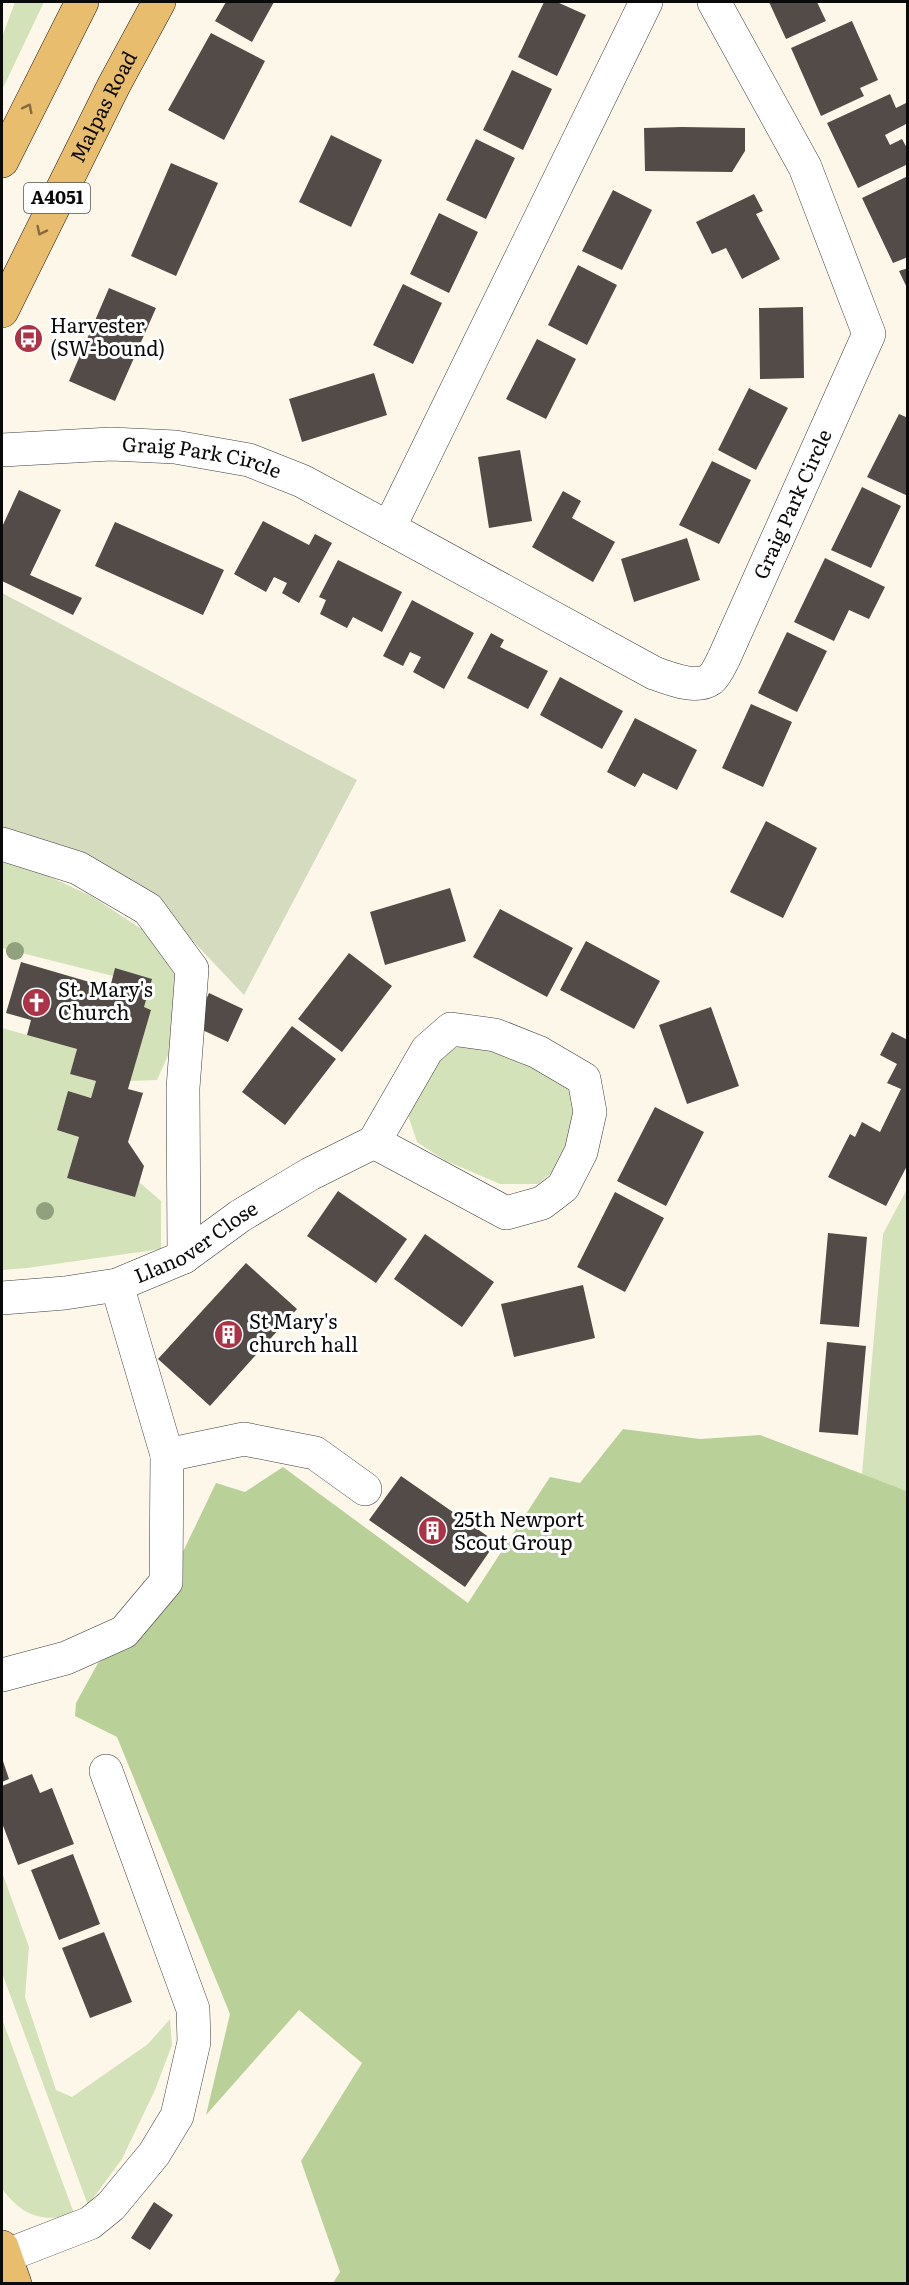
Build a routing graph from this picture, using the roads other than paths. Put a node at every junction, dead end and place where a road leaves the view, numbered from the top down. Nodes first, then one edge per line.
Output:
1 (82, 2) edge
2 (159, 2) edge
3 (646, 2) edge
4 (714, 2) edge
5 (2, 161) edge
6 (2, 311) edge
7 (2, 450) edge
8 (388, 528) junction
9 (2, 844) edge
10 (374, 1142) junction
11 (184, 1257) junction
12 (117, 1285) junction
13 (2, 1298) edge
14 (167, 1455) junction
15 (365, 1489) dead end
16 (2, 1675) edge
17 (106, 1771) dead end
18 (7, 2262) edge

5 -> 1 main road
2 -> 6 main road, Malpas Road / A4051
3 - 8 street
4 - 8 street, Graig Park Circle
7 - 8 street, Graig Park Circle
9 - 11 street
10 - 10 street
10 - 11 street, Llanover Close
11 - 12 street, Llanover Close
12 - 13 street, Llanover Close
12 - 14 street
14 - 15 street
14 - 16 street
17 - 18 street

